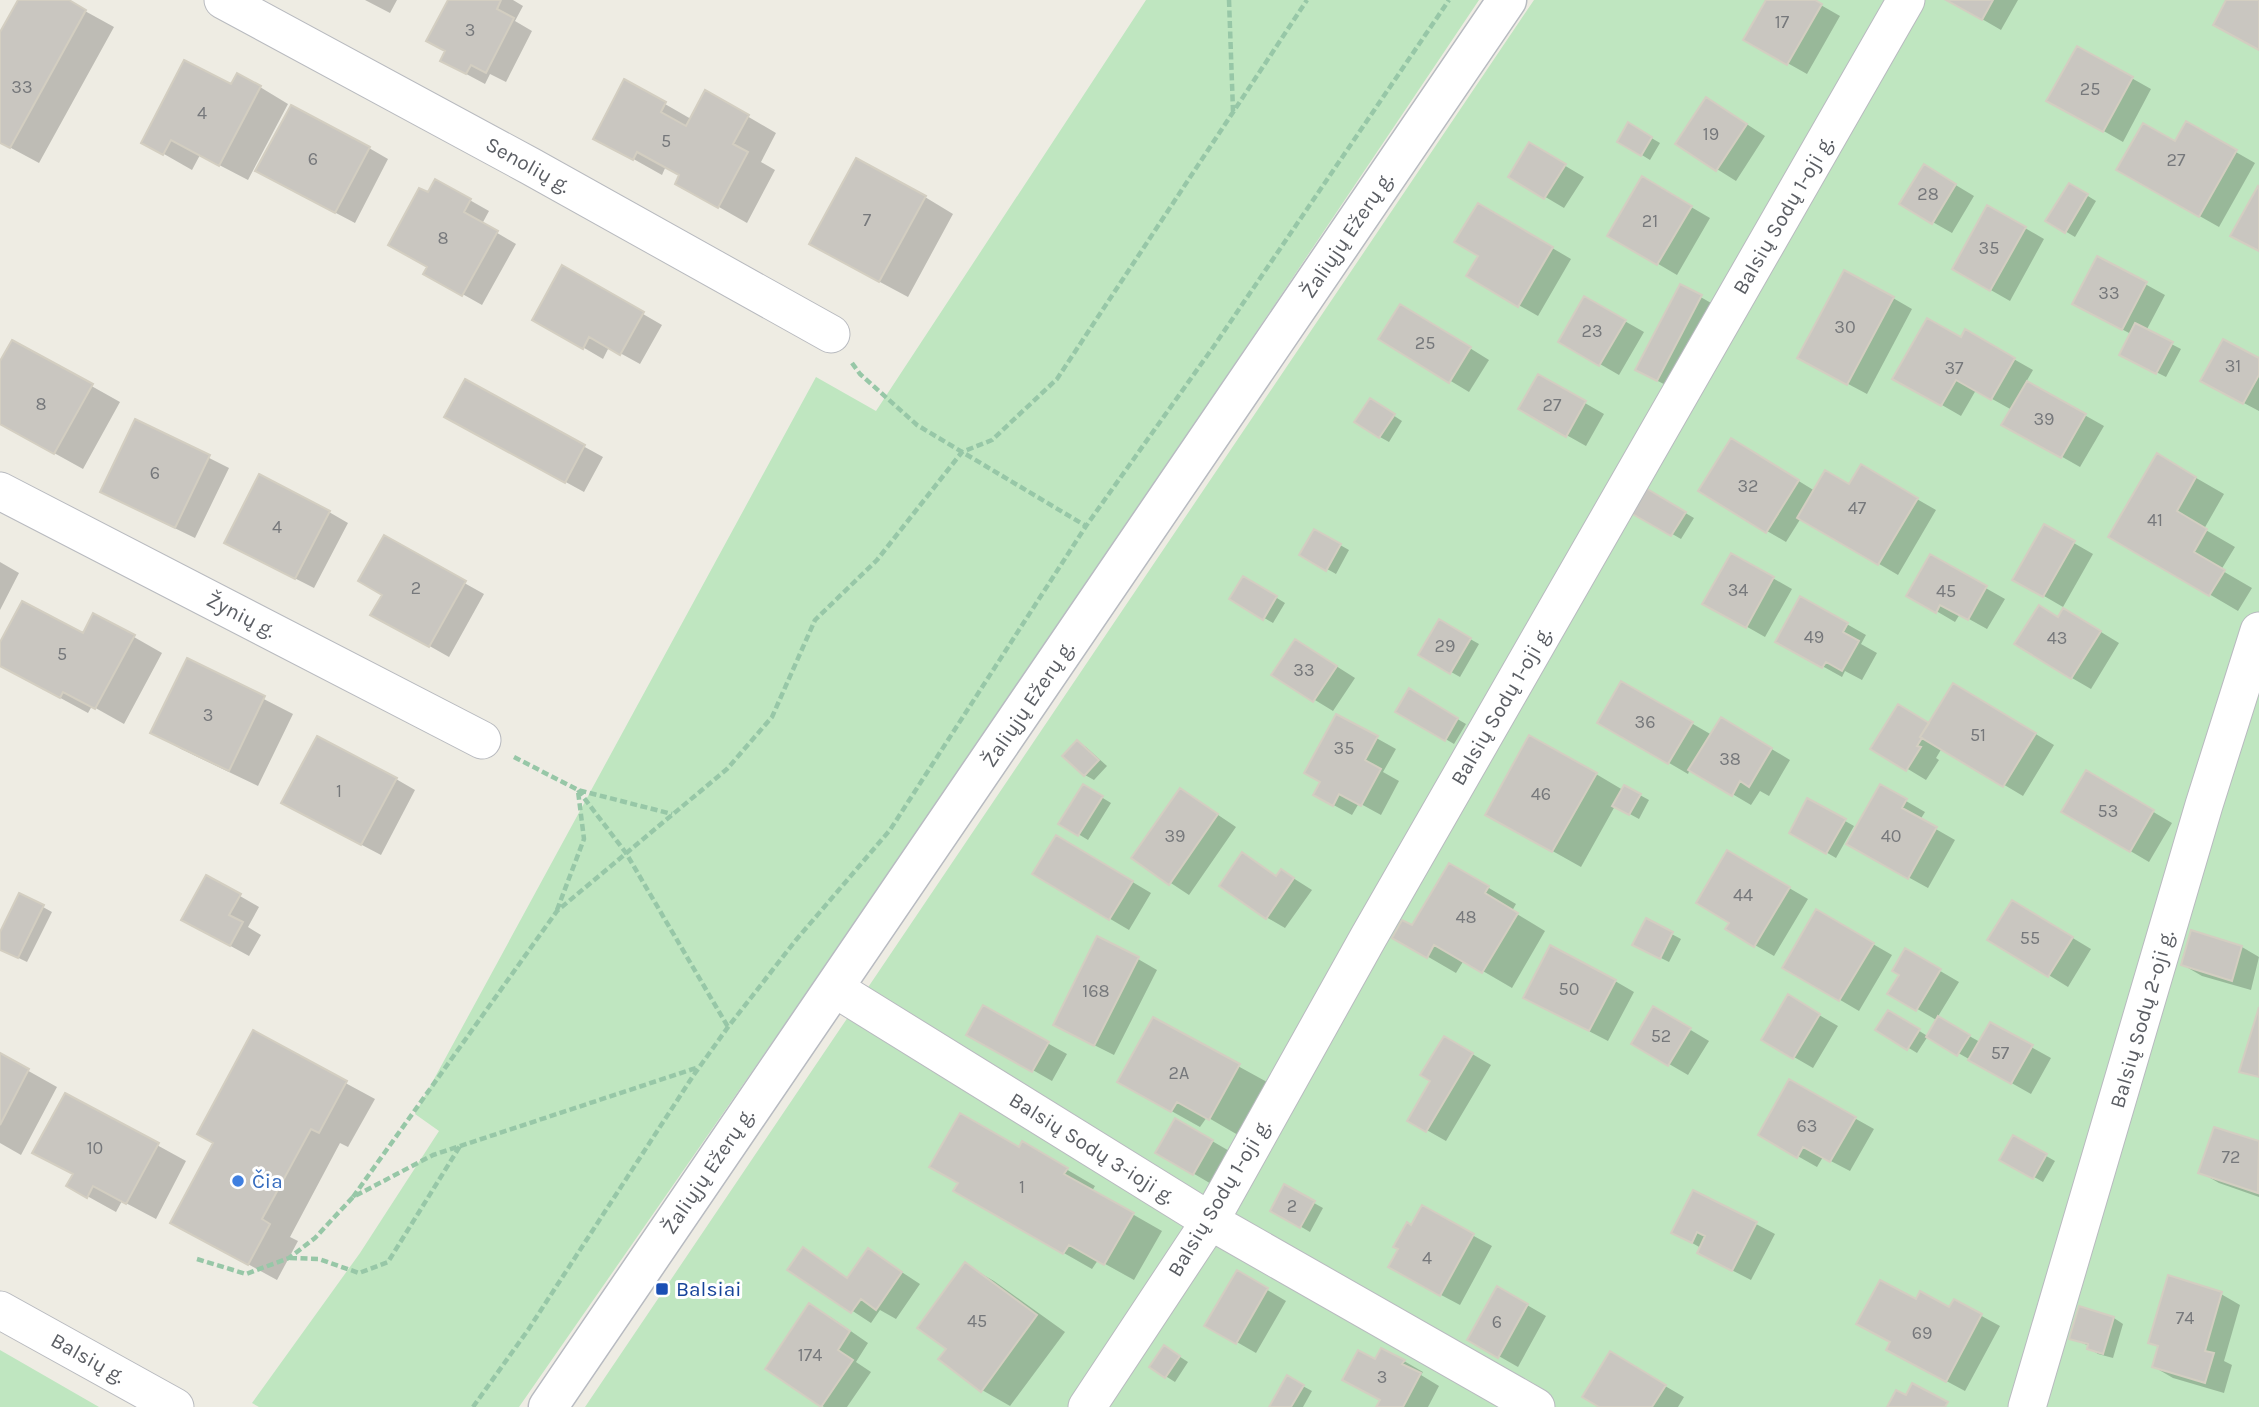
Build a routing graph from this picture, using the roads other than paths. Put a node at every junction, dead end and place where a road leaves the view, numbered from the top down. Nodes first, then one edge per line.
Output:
1 (223, 0) edge
2 (1507, 0) edge
3 (1906, 0) edge
4 (831, 334) road end
5 (0, 491) edge
6 (2259, 631) edge
7 (482, 740) road end
8 (834, 988) junction
9 (1210, 1221) junction
10 (0, 1310) edge
11 (176, 1407) edge
12 (548, 1407) edge
13 (1087, 1407) edge
14 (1536, 1407) edge
15 (2027, 1407) edge

1 - 4 street, Senolių g.
2 - 8 main road, Žaliųjų Ežerų g.
3 - 9 street, Balsių Sodų 1-oji g.
5 - 7 street, Žynių g.
6 - 15 street, Balsių Sodų 2-oji g.
8 - 9 street, Balsių Sodų 3-ioji g.
8 - 12 main road, Žaliųjų Ežerų g.
9 - 13 street, Balsių Sodų 1-oji g.
9 - 14 street, Balsių Sodų 3-ioji g.
10 - 11 street, Balsių g.

